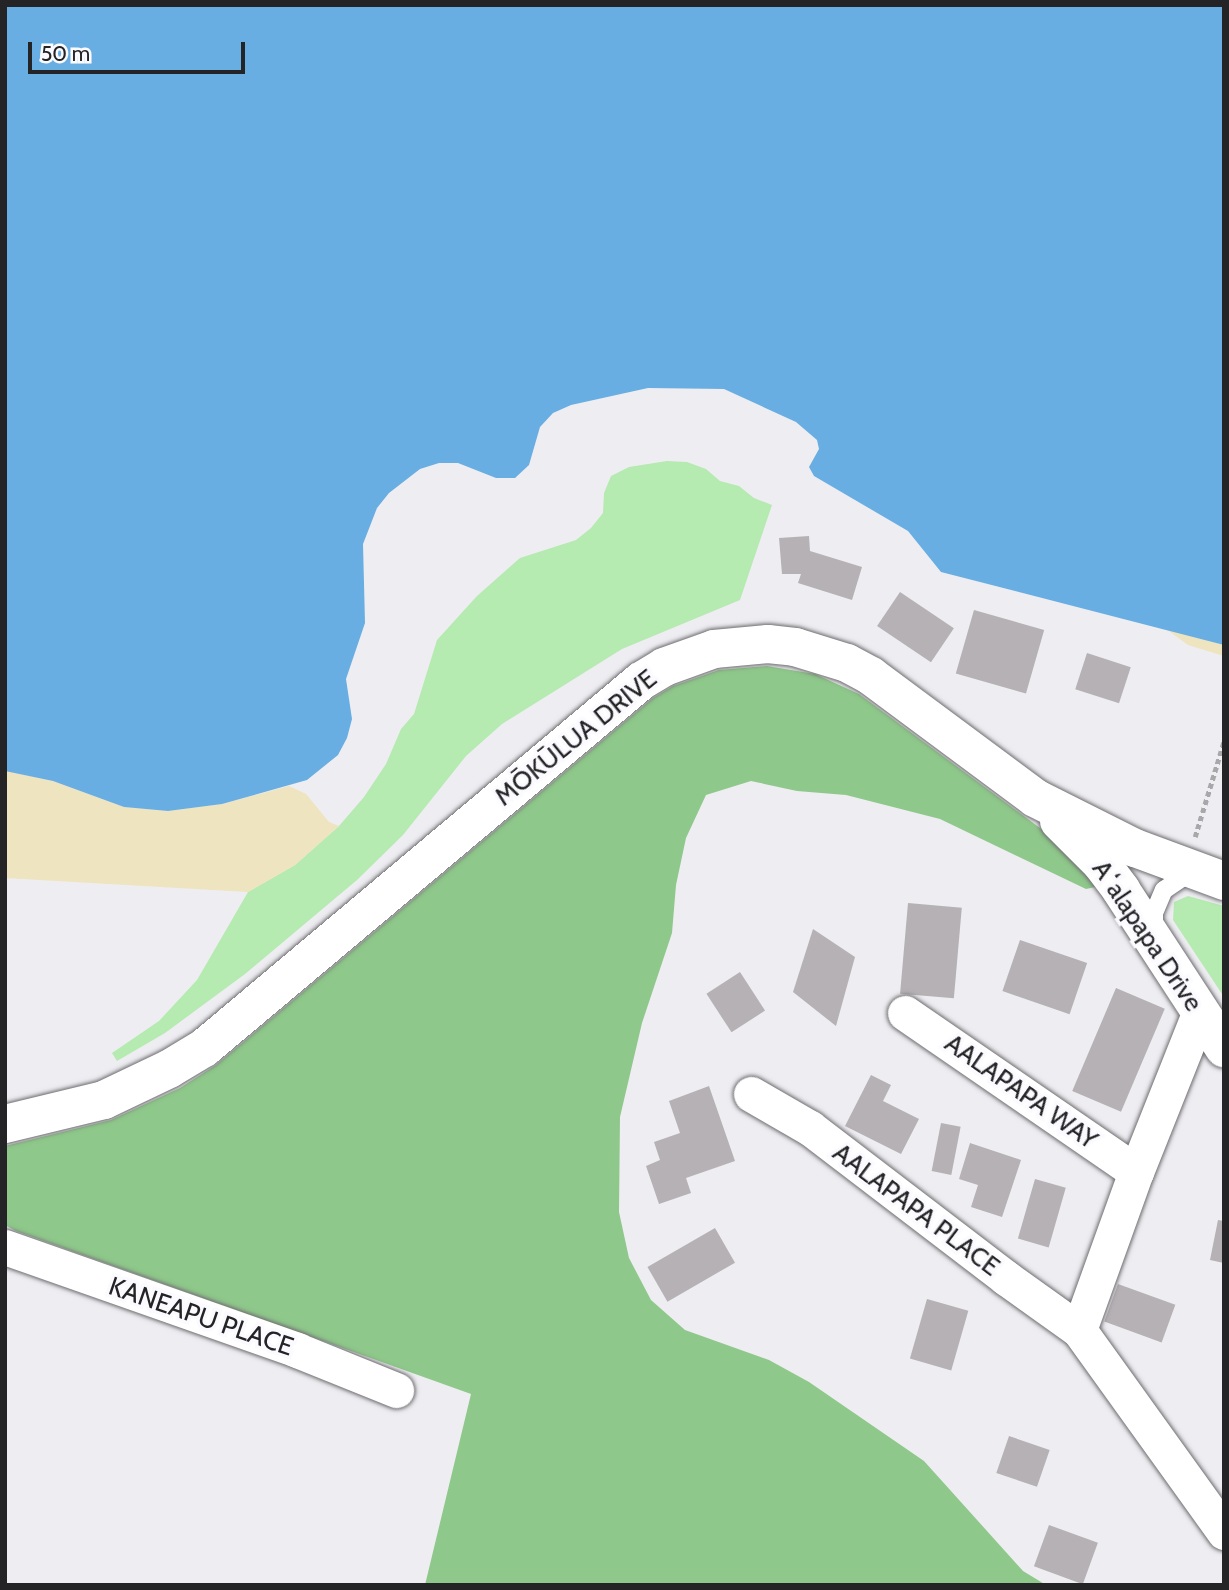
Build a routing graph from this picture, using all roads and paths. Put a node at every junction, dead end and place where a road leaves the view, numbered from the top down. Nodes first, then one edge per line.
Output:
1 (1224, 741) edge
2 (1035, 798) junction
3 (1205, 875) edge
4 (1156, 939) junction
5 (905, 1013) dead end
6 (1199, 1014) junction
7 (1224, 1048) edge
8 (751, 1094) dead end
9 (5, 1124) edge
10 (1136, 1172) junction
11 (5, 1247) edge
12 (1079, 1330) junction
13 (396, 1390) dead end
14 (1224, 1532) edge

1 - 3 path
2 - 3 street, MŌKŪLUA DRIVE
2 - 4 street, Aʻalapapa Drive
2 - 9 street, MŌKŪLUA DRIVE
3 - 4 lane
4 - 6 street, Aʻalapapa Drive
5 - 10 street, AALAPAPA WAY
6 - 7 street, Aʻalapapa Drive
6 - 10 street
8 - 12 street, AALAPAPA PLACE
10 - 12 street
11 - 13 street, KANEAPU PLACE
12 - 14 street, AALAPAPA PLACE

